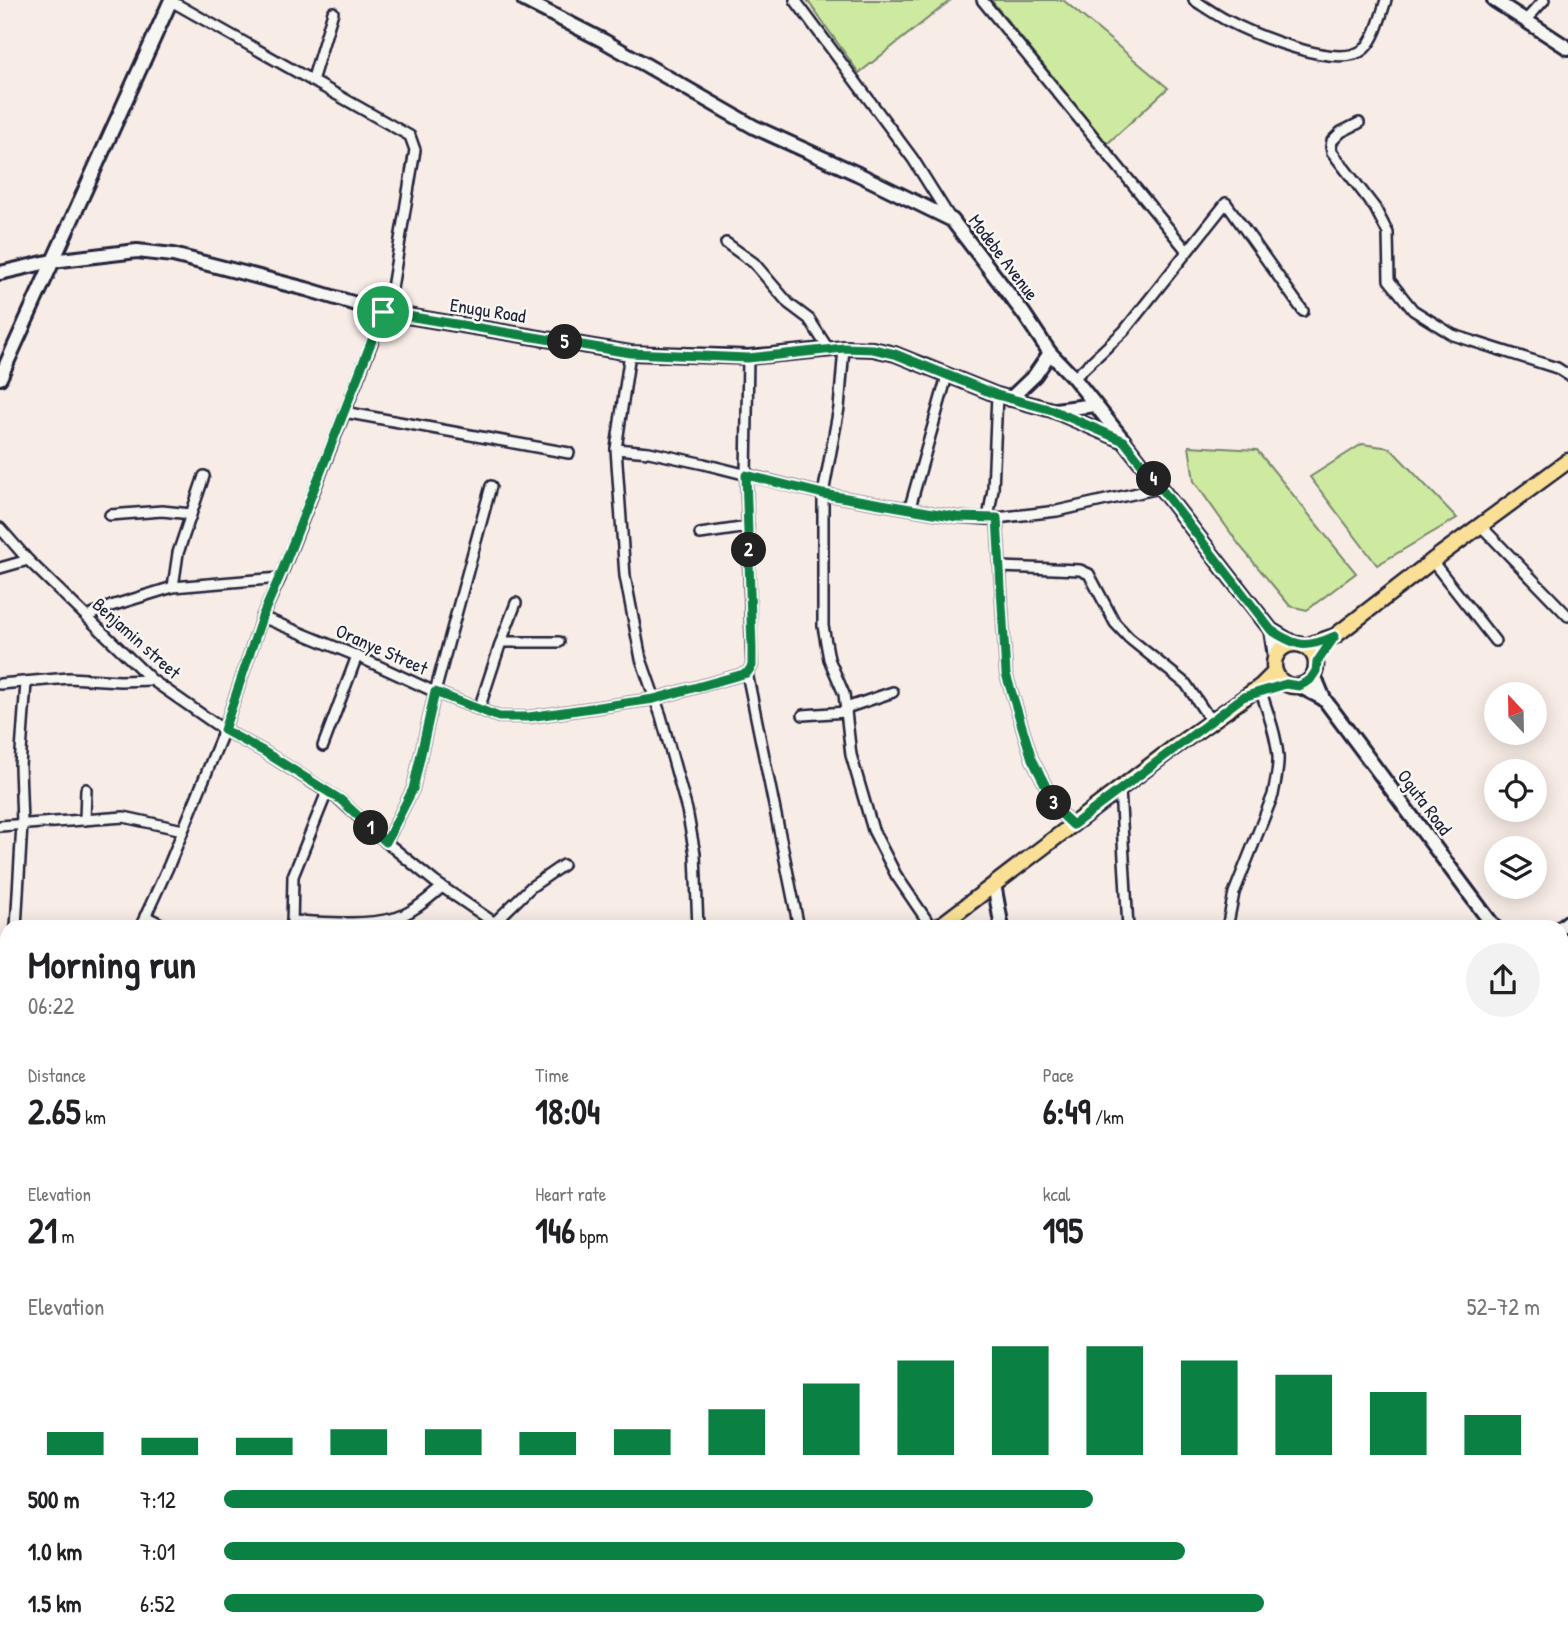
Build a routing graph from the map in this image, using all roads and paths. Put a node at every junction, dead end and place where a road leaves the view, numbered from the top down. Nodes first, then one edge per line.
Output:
1 (171, 0) edge
2 (524, 0) edge
3 (795, 0) edge
4 (982, 0) edge
5 (1194, 0) edge
6 (1387, 0) edge
7 (1494, 0) edge
8 (1544, 0) edge
9 (332, 12) dead end
10 (1525, 20) junction
11 (1568, 48) edge
12 (312, 81) junction
13 (1359, 123) dead end
14 (951, 220) junction
15 (726, 243) dead end
16 (1187, 251) junction
17 (52, 261) junction
18 (0, 273) edge
19 (383, 312) junction
20 (1303, 312) dead end
21 (844, 348) junction
22 (829, 350) junction
23 (6, 351) edge
24 (630, 353) junction
25 (1050, 353) junction
26 (748, 358) junction
27 (1568, 375) edge
28 (947, 376) junction
29 (0, 378) edge
30 (1074, 378) junction
31 (997, 395) junction
32 (1010, 399) junction
33 (1095, 405) junction
34 (1052, 410) junction
35 (344, 412) junction
36 (1124, 441) junction
37 (616, 449) junction
38 (569, 453) dead end
39 (1568, 461) edge
40 (746, 475) junction
41 (204, 476) dead end
42 (491, 486) dead end
43 (1160, 488) junction
44 (823, 494) junction
45 (909, 507) junction
46 (110, 514) dead end
47 (191, 514) junction
48 (993, 519) junction
49 (1480, 525) junction
50 (748, 527) junction
51 (0, 528) edge
52 (700, 534) dead end
53 (28, 560) junction
54 (1432, 561) junction
55 (1000, 567) junction
56 (0, 568) edge
57 (280, 578) junction
58 (173, 587) junction
59 (516, 603) dead end
60 (1568, 616) edge
61 (87, 617) junction
62 (262, 617) junction
63 (1271, 630) junction
64 (1335, 636) junction
65 (1495, 641) dead end
66 (501, 642) junction
67 (559, 642) dead end
68 (1299, 645) junction
69 (357, 656) junction
70 (1275, 656) junction
71 (1315, 669) junction
72 (1275, 672) junction
73 (747, 673) junction
74 (152, 680) junction
75 (26, 683) junction
76 (0, 684) edge
77 (1292, 685) junction
78 (435, 692) junction
79 (893, 692) dead end
80 (1261, 692) junction
81 (1243, 697) junction
82 (654, 699) junction
83 (1324, 699) junction
84 (480, 709) junction
85 (846, 710) junction
86 (803, 715) dead end
87 (1211, 721) junction
88 (224, 730) junction
89 (323, 746) dead end
90 (86, 789) dead end
91 (1120, 789) junction
92 (327, 792) junction
93 (85, 820) junction
94 (22, 824) junction
95 (1073, 825) junction
96 (0, 827) edge
97 (183, 830) junction
98 (386, 842) junction
99 (563, 865) dead end
100 (994, 884) junction
101 (442, 887) junction
102 (145, 916) junction
103 (16, 920) edge
104 (143, 920) edge
105 (153, 920) edge
106 (292, 920) edge
107 (375, 920) edge
108 (491, 920) edge
109 (502, 920) edge
110 (698, 920) edge
111 (797, 920) edge
112 (929, 920) edge
113 (946, 920) edge
114 (1001, 920) edge
115 (1128, 920) edge
116 (1229, 920) edge
117 (1489, 920) edge

1 - 12 street
1 - 17 street
2 - 14 street, Modebe Avenue
3 - 14 street
4 - 16 street
5 - 6 street
7 - 10 street
8 - 10 street
9 - 12 street
10 - 11 street
12 - 19 street
13 - 27 street
14 - 25 street, Modebe Avenue
15 - 22 street
16 - 20 street
16 - 30 street
17 - 18 street, Enugu Road
17 - 19 street, Enugu Road
17 - 23 street
19 - 24 street, Enugu Road
19 - 35 street
21 - 22 street, Enugu Road
21 - 28 street, Enugu Road
21 - 44 street
22 - 26 street, Enugu Road
23 - 29 street
24 - 26 street, Enugu Road
24 - 37 street
25 - 30 street, Modebe Avenue
25 - 32 street
26 - 40 street
28 - 31 street, Enugu Road
28 - 45 street
30 - 33 street, Modebe Avenue
31 - 32 street, Enugu Road
31 - 48 street
32 - 34 street, Enugu Road
33 - 34 street
33 - 36 street, Modebe Avenue
34 - 36 street
35 - 38 street
35 - 57 street
36 - 43 street, Modebe Avenue
37 - 40 street
37 - 82 street
39 - 49 main road
40 - 44 street
40 - 50 street
41 - 47 street
42 - 78 street
43 - 48 street
43 - 63 street, Modebe Avenue
44 - 45 street
44 - 85 street
45 - 48 street
46 - 47 street
47 - 58 street
48 - 55 street
49 - 54 main road
49 - 60 street
50 - 52 street
50 - 73 street
51 - 53 street, Benjamin street
53 - 56 street
53 - 61 street, Benjamin street
54 - 64 main road
54 - 65 street
55 - 87 street
55 - 95 street
57 - 58 street
57 - 62 street
58 - 61 street
59 - 66 street
61 - 74 street, Benjamin street
62 - 69 street, Oranye Street
62 - 88 street
63 - 68 street
63 - 70 street
64 - 68 main road
64 - 71 main road
66 - 67 street
66 - 84 street
68 - 70 main road
68 - 71 main road
69 - 78 street, Oranye Street
69 - 89 street
70 - 72 main road
71 - 77 main road
71 - 83 street
72 - 77 main road
72 - 81 main road
73 - 82 street, Oranye Street
73 - 111 street
74 - 75 street
74 - 88 street, Benjamin street
75 - 76 street
75 - 94 street
77 - 80 main road
77 - 83 street
78 - 84 street, Oranye Street
78 - 98 street
79 - 85 street
80 - 81 main road
80 - 116 street
81 - 87 main road
82 - 84 street, Oranye Street
82 - 110 street
83 - 117 street, Oguta Road
85 - 86 street
85 - 112 street
87 - 91 main road
88 - 92 street, Benjamin street
88 - 97 street
90 - 93 street
91 - 95 main road
91 - 115 street
92 - 98 street, Benjamin street
92 - 106 street
93 - 94 street
93 - 97 street
94 - 96 street
94 - 103 street
95 - 100 main road
97 - 102 street
98 - 101 street, Benjamin street
99 - 109 street
100 - 113 main road
100 - 114 street
101 - 107 street
101 - 108 street, Benjamin street
102 - 104 street
102 - 105 street

